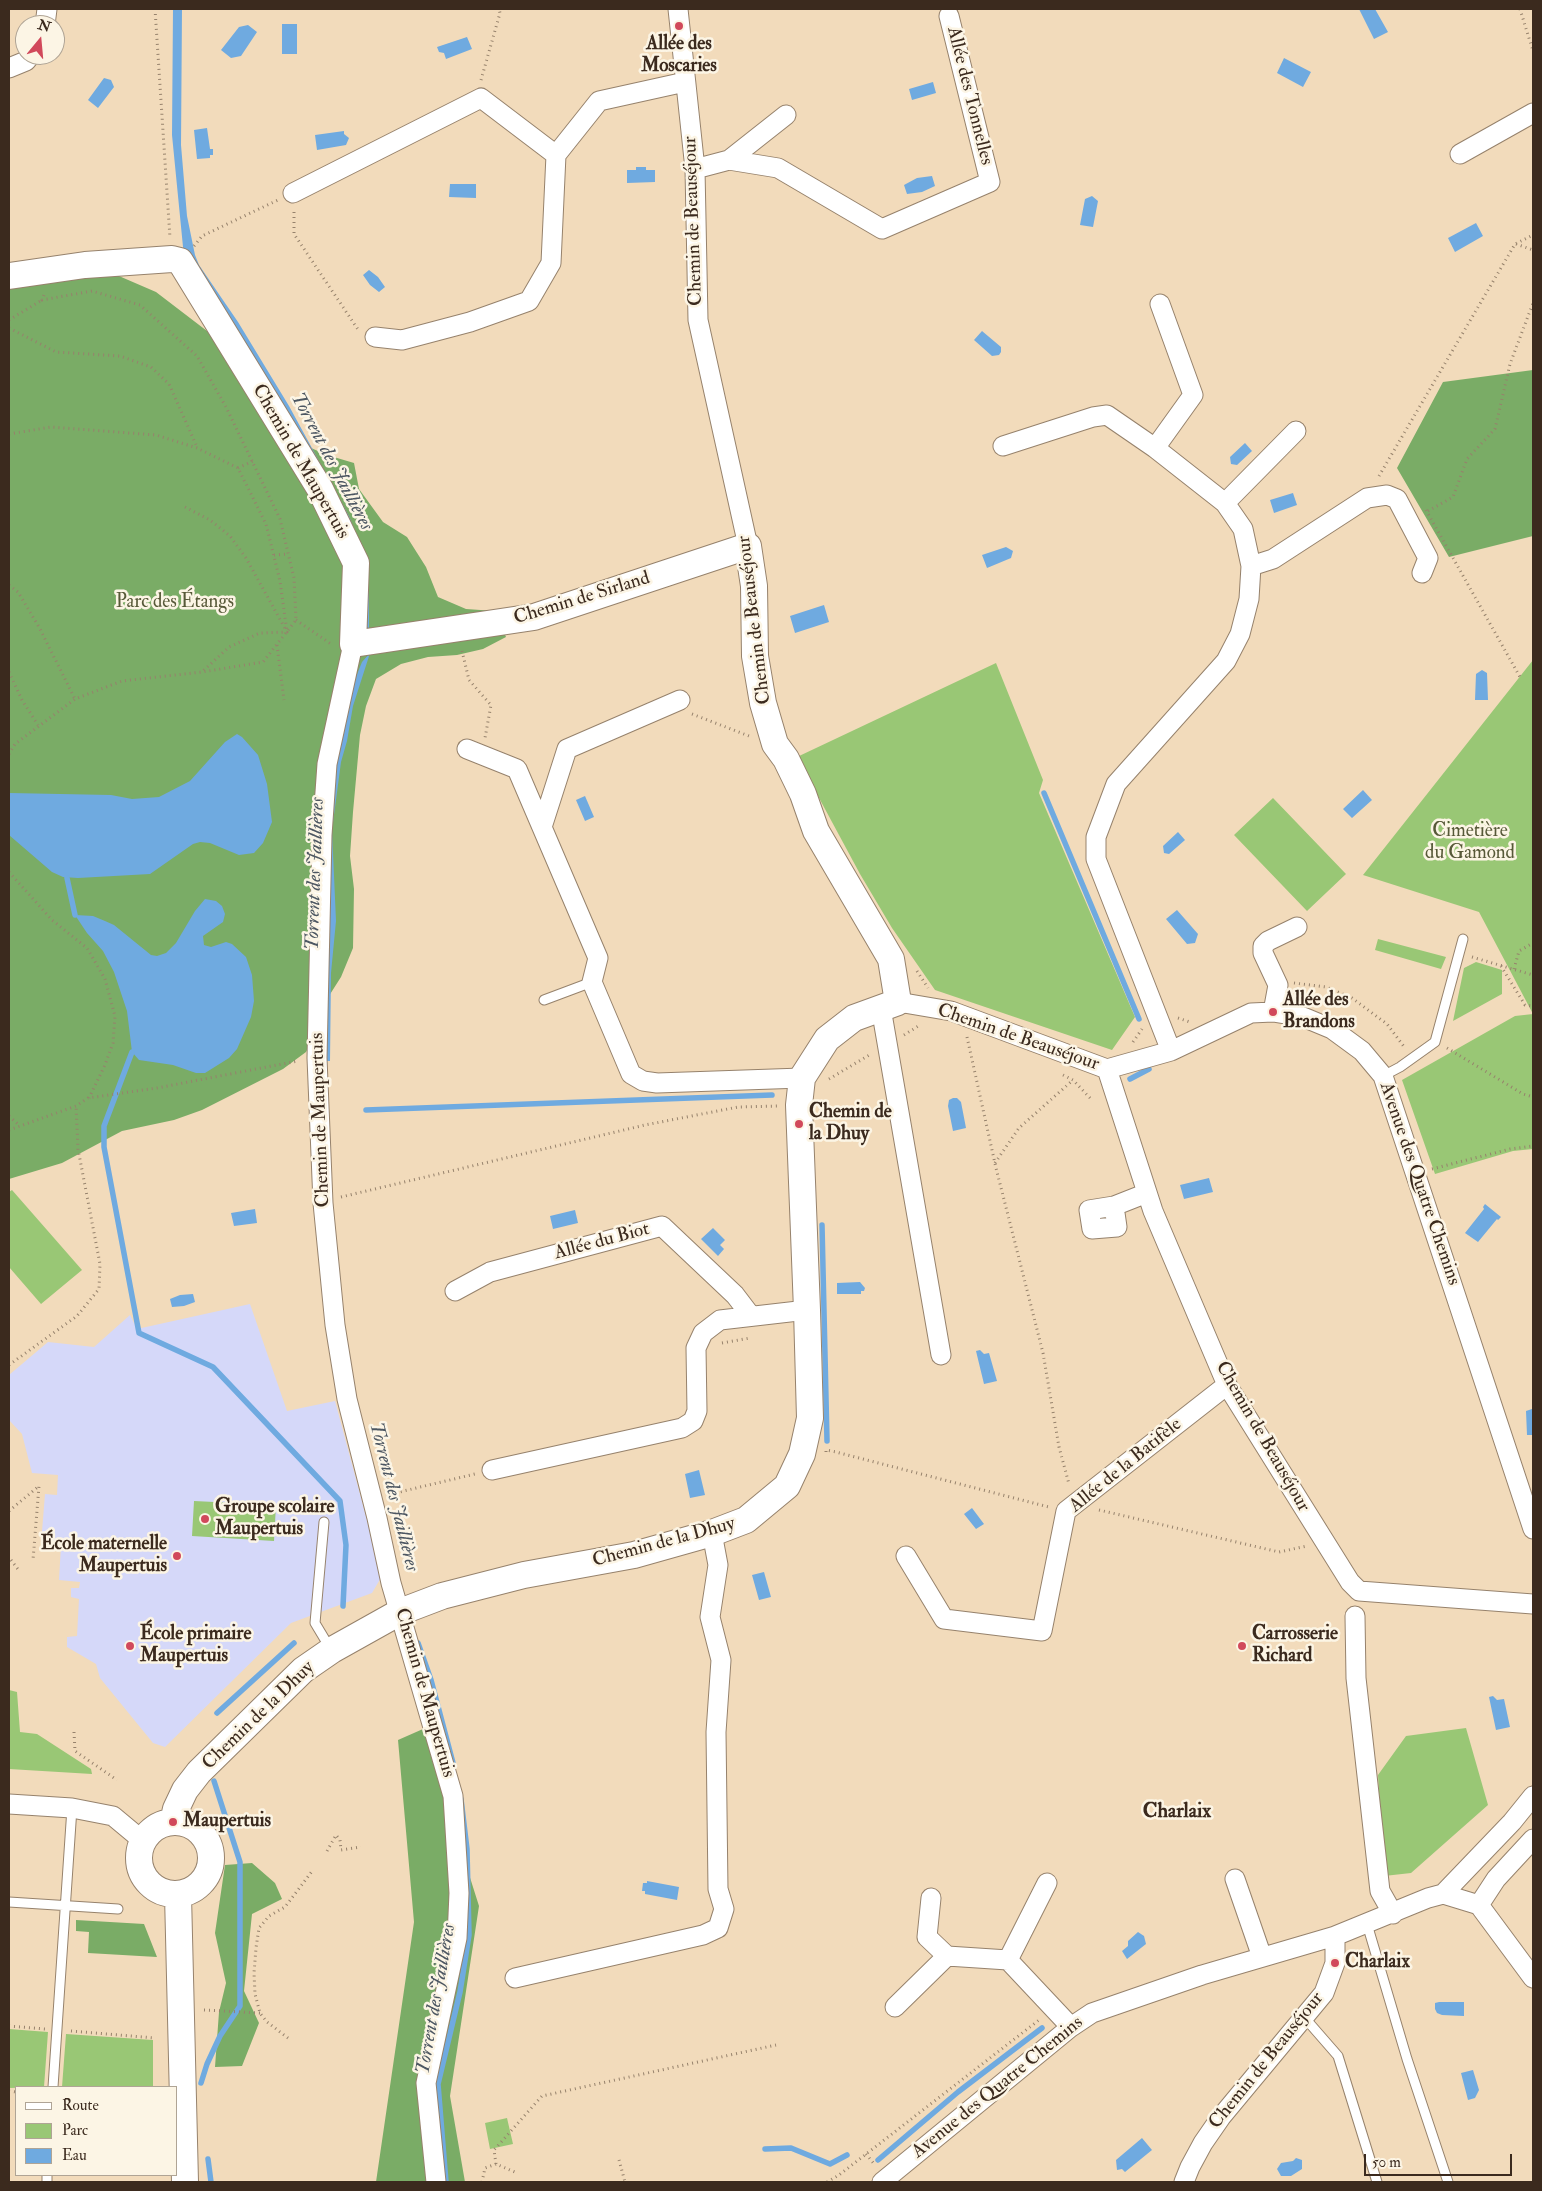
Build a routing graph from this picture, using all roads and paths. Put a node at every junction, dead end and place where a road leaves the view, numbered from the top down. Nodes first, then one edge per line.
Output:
1 (155, 9) edge
2 (499, 9) edge
3 (678, 9) edge
4 (1520, 9) edge
5 (949, 16) dead end
6 (1533, 51) edge
7 (685, 82) junction
8 (474, 102) junction
9 (1533, 113) edge
10 (786, 115) dead end
11 (1460, 154) dead end
12 (556, 155) junction
13 (729, 160) junction
14 (694, 169) junction
15 (293, 193) junction
16 (1533, 235) edge
17 (202, 236) dead end
18 (1515, 244) junction
19 (1533, 250) edge
20 (172, 259) junction
21 (54, 269) junction
22 (9, 276) edge
23 (42, 300) junction
24 (1160, 304) dead end
25 (1533, 304) edge
26 (9, 320) edge
27 (9, 328) edge
28 (375, 336) joint
29 (1296, 431) dead end
30 (9, 434) edge
31 (1002, 446) dead end
32 (197, 448) junction
33 (1155, 448) junction
34 (253, 462) junction
35 (238, 468) junction
36 (1382, 471) junction
37 (1390, 476) dead end
38 (1367, 498) junction
39 (1224, 503) junction
40 (1423, 504) dead end
41 (185, 507) dead end
42 (1428, 512) junction
43 (748, 546) junction
44 (288, 554) junction
45 (274, 555) junction
46 (1251, 566) junction
47 (1422, 573) dead end
48 (9, 585) edge
49 (296, 620) junction
50 (287, 632) junction
51 (276, 644) junction
52 (359, 646) junction
53 (464, 657) dead end
54 (9, 672) edge
55 (202, 672) junction
56 (1520, 677) dead end
57 (75, 699) junction
58 (284, 700) dead end
59 (680, 700) joint
60 (38, 725) junction
61 (775, 744) junction
62 (474, 752) joint
63 (9, 754) edge
64 (542, 827) junction
65 (9, 872) edge
66 (1297, 927) dead end
67 (1463, 939) dead end
68 (1533, 942) edge
69 (1459, 953) junction
70 (1501, 965) junction
71 (1514, 969) junction
72 (1533, 975) edge
73 (592, 982) junction
74 (1292, 983) dead end
75 (544, 1000) dead end
76 (889, 1005) junction
77 (1533, 1006) edge
78 (1273, 1012) junction
79 (967, 1034) dead end
80 (1435, 1042) junction
81 (1171, 1051) junction
82 (872, 1054) dead end
83 (317, 1058) junction
84 (1413, 1058) junction
85 (1107, 1069) junction
86 (1383, 1076) junction
87 (814, 1080) junction
88 (1073, 1080) dead end
89 (1533, 1097) edge
90 (88, 1098) junction
91 (76, 1106) junction
92 (778, 1106) dead end
93 (9, 1116) edge
94 (20, 1127) junction
95 (9, 1130) edge
96 (1533, 1146) edge
97 (995, 1164) junction
98 (1417, 1174) junction
99 (1147, 1193) junction
100 (323, 1202) junction
101 (1114, 1206) dead end
102 (455, 1290) dead end
103 (808, 1310) junction
104 (751, 1316) junction
105 (754, 1337) dead end
106 (696, 1348) junction
107 (941, 1355) dead end
108 (9, 1365) edge
109 (1227, 1385) junction
110 (823, 1458) dead end
111 (492, 1470) joint
112 (391, 1494) dead end
113 (1528, 1494) edge
114 (1070, 1508) junction
115 (9, 1511) edge
116 (324, 1522) dead end
117 (1533, 1529) edge
118 (712, 1533) junction
119 (1325, 1543) junction
120 (906, 1556) dead end
121 (11, 1560) dead end
122 (33, 1560) dead end
123 (20, 1572) dead end
124 (1533, 1604) edge
125 (400, 1612) junction
126 (1355, 1616) dead end
127 (332, 1650) junction
128 (74, 1732) dead end
129 (117, 1780) dead end
130 (1533, 1796) edge
131 (9, 1804) edge
132 (72, 1808) junction
133 (173, 1822) junction
134 (1533, 1839) edge
135 (143, 1841) junction
136 (361, 1847) dead end
137 (327, 1850) dead end
138 (1476, 1860) junction
139 (313, 1870) dead end
140 (1235, 1879) dead end
141 (1496, 1879) junction
142 (1047, 1883) dead end
143 (1443, 1894) junction
144 (178, 1895) junction
145 (931, 1898) dead end
146 (9, 1902) edge
147 (1479, 1905) junction
148 (66, 1907) junction
149 (118, 1910) dead end
150 (1393, 1914) junction
151 (1367, 1924) junction
152 (1334, 1936) junction
153 (947, 1956) junction
154 (1262, 1957) junction
155 (1008, 1960) junction
156 (515, 1978) dead end
157 (1533, 1978) edge
158 (895, 2007) dead end
159 (230, 2012) dead end
160 (260, 2013) junction
161 (1055, 2013) junction
162 (1304, 2017) junction
163 (9, 2026) edge
164 (1071, 2027) junction
165 (45, 2029) dead end
166 (67, 2031) dead end
167 (155, 2038) dead end
168 (288, 2038) dead end
169 (776, 2045) dead end
170 (53, 2086) edge
171 (619, 2160) dead end
172 (496, 2164) junction
173 (517, 2173) dead end
174 (185, 2182) edge
175 (436, 2182) edge
176 (482, 2182) edge
177 (625, 2182) edge
178 (827, 2182) edge
179 (882, 2182) edge
180 (1184, 2182) edge
181 (1377, 2182) edge
182 (1448, 2182) edge

1 - 20 path
2 - 8 path
3 - 7 street, Chemin de Beauséjour
4 - 6 path
5 - 13 street, Allée des Tonnelles
7 - 12 street
7 - 14 street, Chemin de Beauséjour
8 - 12 street
8 - 15 street
9 - 11 street
10 - 13 street
12 - 28 street
13 - 14 street, Allée des Tonnelles
14 - 43 street, Chemin de Beauséjour
15 - 17 path
15 - 28 path
16 - 18 path
18 - 19 path
18 - 36 path
20 - 21 street
20 - 52 street, Chemin de Maupertuis
21 - 22 street
21 - 23 path
23 - 26 path
23 - 34 path
24 - 33 street
25 - 42 path
27 - 32 path
29 - 39 street
30 - 32 path
31 - 33 street
32 - 35 path
33 - 39 street
34 - 35 path
34 - 44 path
35 - 45 path
36 - 37 path
36 - 38 path
38 - 46 street
38 - 47 street
39 - 46 street
40 - 42 path
41 - 50 path
42 - 56 path
43 - 52 street, Chemin de Sirland
43 - 61 street, Chemin de Beauséjour
44 - 45 path
44 - 49 path
45 - 50 path
46 - 81 street
48 - 57 path
49 - 50 path
49 - 52 path
50 - 51 path
50 - 55 path
51 - 55 path
51 - 58 path
52 - 83 street, Chemin de Maupertuis
53 - 62 path
54 - 60 path
55 - 57 path
57 - 60 path
59 - 61 path
59 - 64 street
60 - 63 path
61 - 76 street, Chemin de Beauséjour
62 - 64 street
64 - 73 street
65 - 90 path
66 - 78 street
67 - 69 lane
68 - 71 path
69 - 70 path
69 - 80 lane
70 - 71 path
70 - 77 path
71 - 72 path
73 - 75 lane
73 - 87 street
74 - 84 path
76 - 85 street, Chemin de Beauséjour
76 - 87 street, Chemin de la Dhuy
76 - 107 street, Chemin de Beauséjour
78 - 81 street, Avenue des Quatre Chemins
78 - 86 street, Avenue des Quatre Chemins
79 - 97 path
80 - 84 lane
80 - 89 path
81 - 85 street, Avenue des Quatre Chemins
82 - 87 path
83 - 90 path
83 - 100 street, Chemin de Maupertuis
84 - 86 lane
85 - 99 street, Chemin de Beauséjour
86 - 98 street, Avenue des Quatre Chemins
87 - 103 street, Chemin de la Dhuy
88 - 97 path
90 - 91 path
91 - 94 path
91 - 108 path
92 - 100 path
93 - 94 path
94 - 95 path
96 - 98 path
97 - 114 path
98 - 113 street, Avenue des Quatre Chemins
99 - 101 street
99 - 109 street, Chemin de Beauséjour
100 - 125 street, Chemin de Maupertuis
102 - 104 street, Allée du Biot
103 - 104 street
103 - 118 street, Chemin de la Dhuy
104 - 106 street
105 - 106 path
106 - 111 street
109 - 114 street, Allée de la Batifèle
109 - 119 street, Chemin de Beauséjour
110 - 114 path
111 - 112 path
113 - 117 street, Avenue des Quatre Chemins
114 - 119 path
114 - 120 street, Allée de la Batifèle
115 - 122 path
116 - 127 lane
118 - 125 street, Chemin de la Dhuy
118 - 156 street
119 - 124 street, Chemin de Beauséjour
121 - 123 path
125 - 127 street, Chemin de la Dhuy
125 - 175 street, Chemin de Maupertuis
126 - 150 street
127 - 133 street, Chemin de la Dhuy
128 - 129 path
130 - 138 street, Avenue des Quatre Chemins
131 - 132 street
132 - 135 street
132 - 148 lane
133 - 135 street
133 - 144 street
134 - 141 street
135 - 144 street
136 - 137 path
138 - 141 street
138 - 143 street, Avenue des Quatre Chemins
139 - 160 path
140 - 154 street
141 - 147 street
142 - 155 street
143 - 147 street
143 - 150 street, Avenue des Quatre Chemins
144 - 174 street
145 - 153 street
146 - 148 lane
147 - 157 street
148 - 149 lane
148 - 170 lane
150 - 151 street, Avenue des Quatre Chemins
151 - 152 street, Avenue des Quatre Chemins
151 - 182 lane
152 - 154 street, Avenue des Quatre Chemins
152 - 162 street, Chemin de Beauséjour
153 - 155 street
153 - 158 street
154 - 164 street, Avenue des Quatre Chemins
155 - 161 street
159 - 160 path
160 - 168 path
161 - 164 street
161 - 178 path
162 - 180 street, Chemin de Beauséjour
162 - 181 lane
163 - 165 path
164 - 179 street, Avenue des Quatre Chemins
166 - 167 path
169 - 172 path
171 - 177 path
172 - 173 path
172 - 176 path

